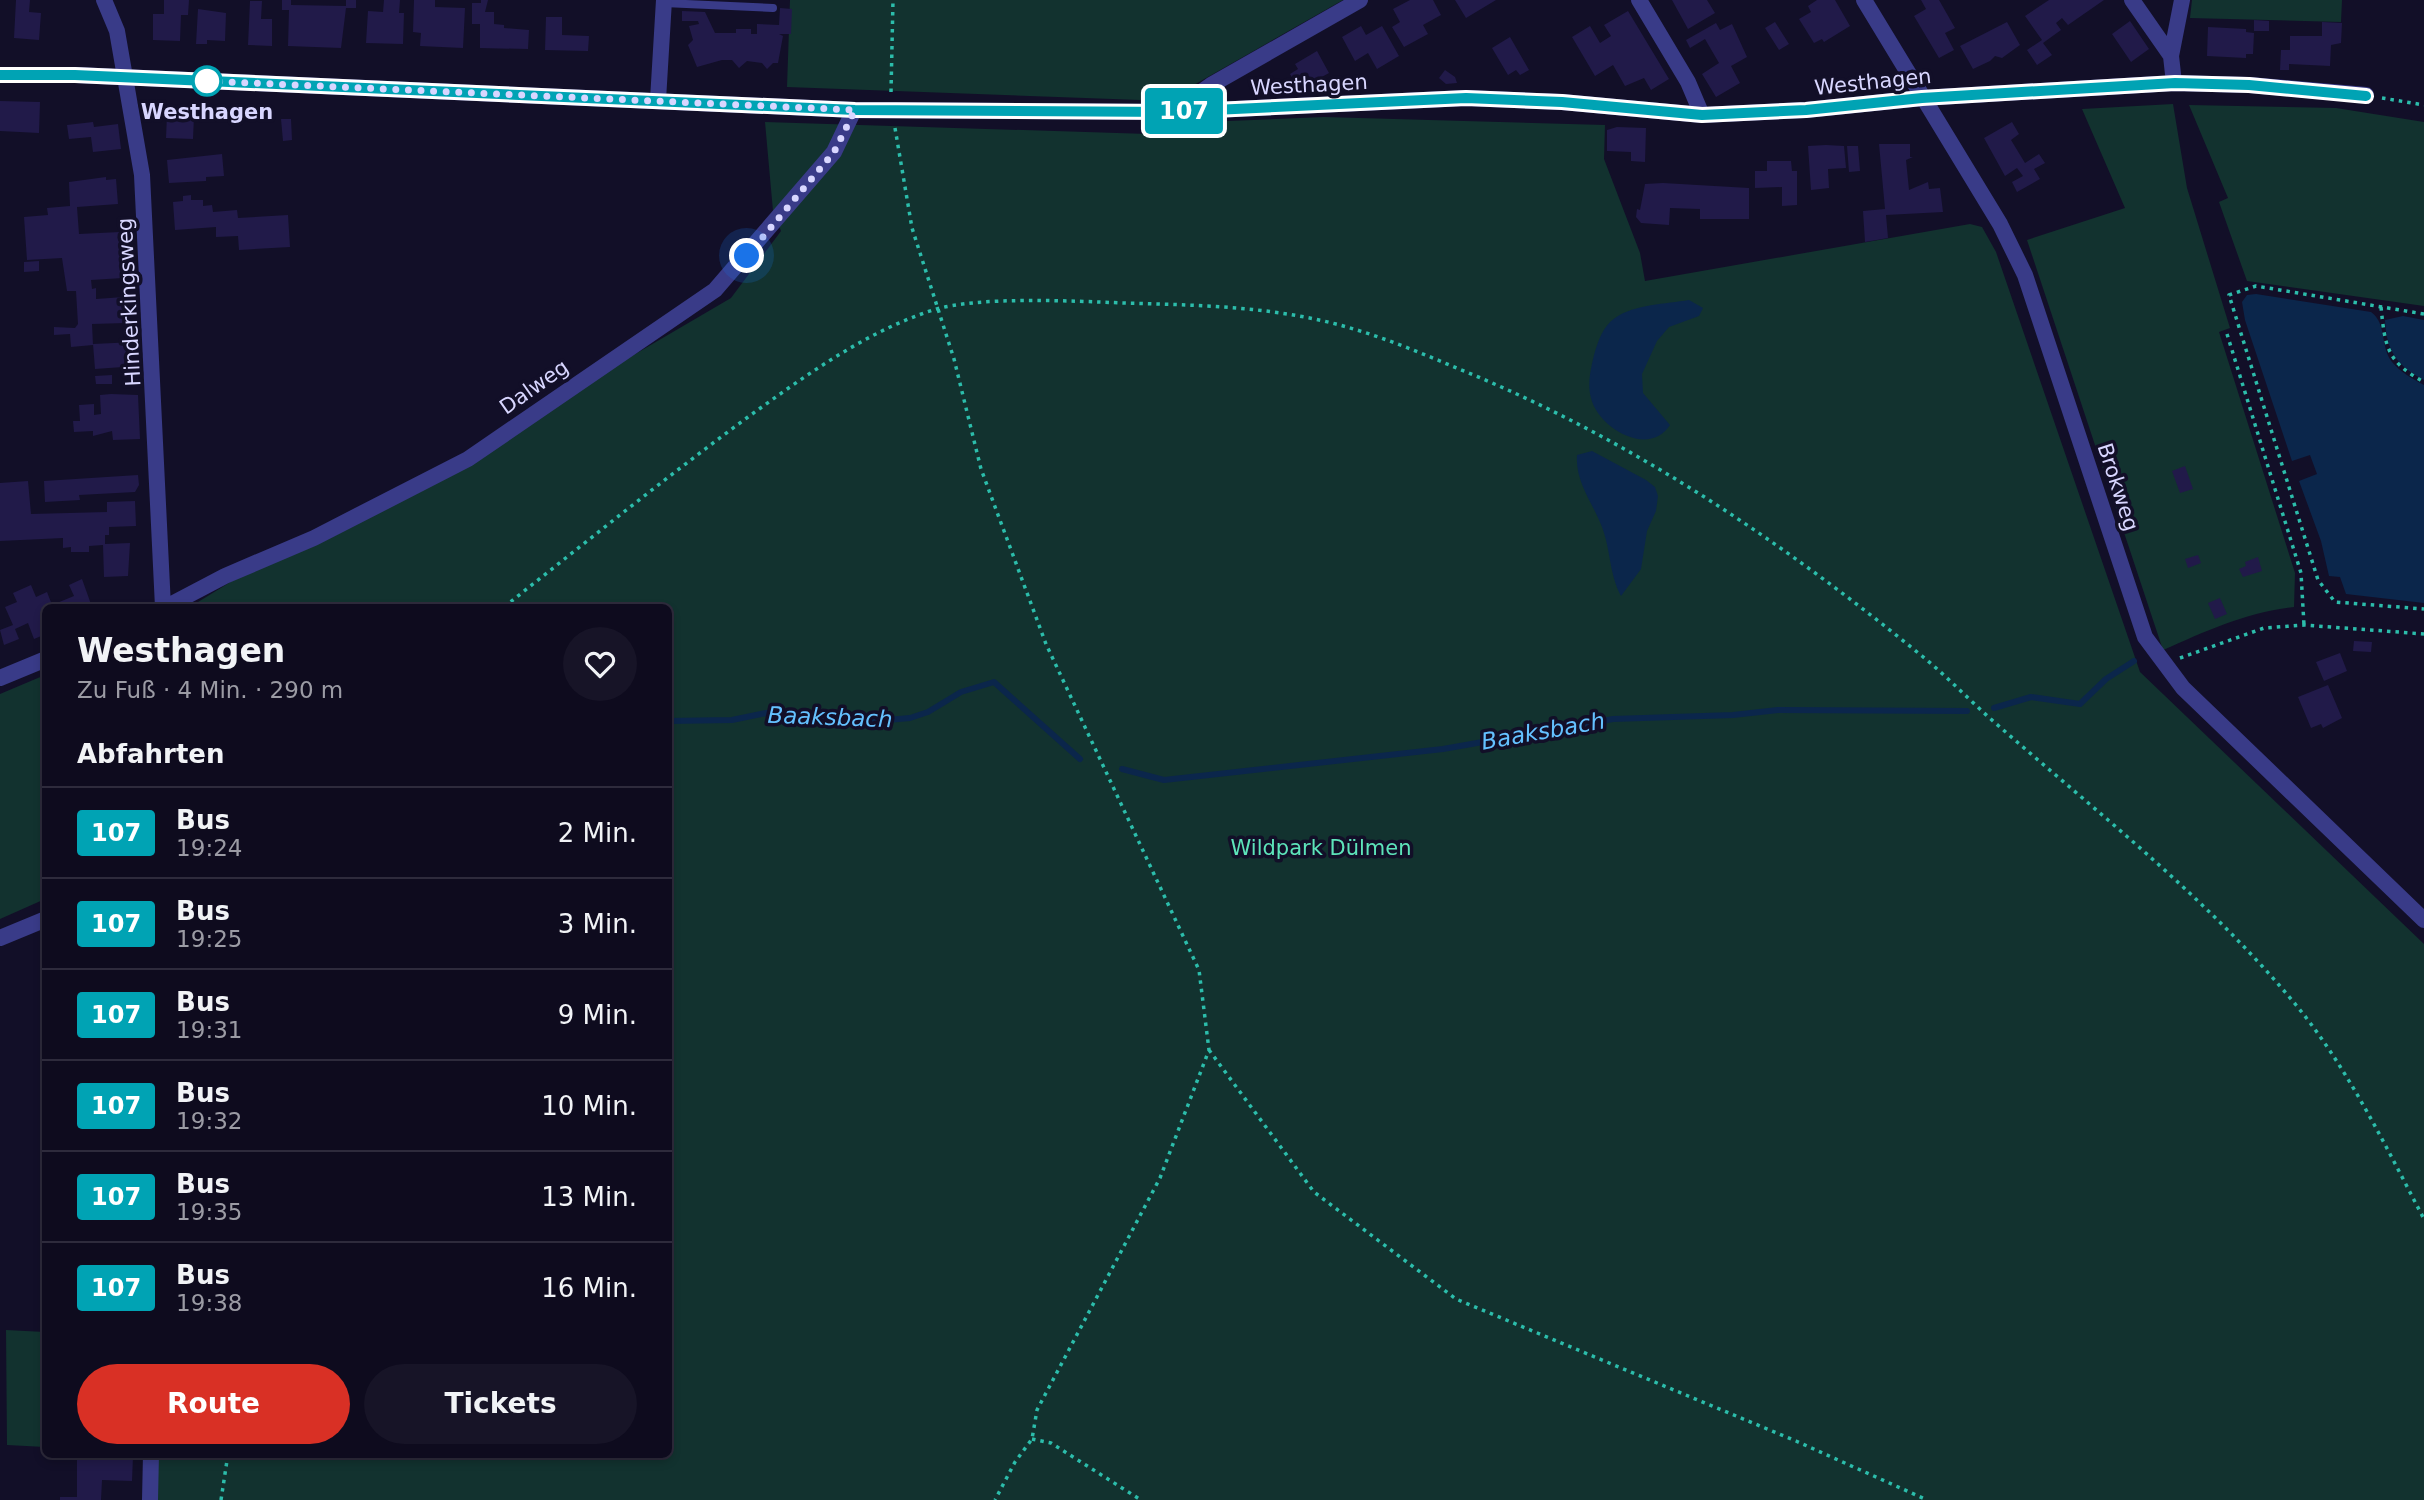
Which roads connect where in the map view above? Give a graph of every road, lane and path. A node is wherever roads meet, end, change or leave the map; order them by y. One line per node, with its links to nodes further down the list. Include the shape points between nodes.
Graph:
1 (104, 0): 12 (street, Hinderkingsweg, via 117,31)
2 (893, 0): 18 (path)
3 (1360, 0): 20 (street)
4 (1639, 0): 21 (street, via 1688,82)
5 (1864, 0): 15 (street, Brokweg)
6 (2132, 0): 10 (street)
7 (2182, 0): 10 (street)
8 (664, 2): 9 (lane); 16 (street)
9 (772, 8)
10 (2171, 56): 13 (street)
11 (0, 75): 12 (street, Westhagen)
12 (127, 78): 16 (street, Westhagen); 27 (street, Hinderkingsweg, via 142,175)
13 (2175, 83): 14 (street, Westhagen); 15 (street, Westhagen)
14 (2366, 96): 17 (path)
15 (1922, 98): 21 (street, Westhagen); 34 (street, Brokweg, via 2000,224 2025,275 2145,637)
16 (658, 100): 19 (street, Westhagen)
17 (2424, 105)
18 (891, 108): 19 (street, Westhagen); 20 (street, Westhagen); 23 (path, via 912,228)
19 (855, 110): 28 (street, Dalweg, via 834,152 715,290 468,459 314,538)
20 (1172, 112): 21 (street, Westhagen, via 1466,98)
21 (1702, 115)
22 (2381, 307): 24 (path); 26 (path, via 2384,341 2393,361); 30 (path, via 2256,286 2229,295 2318,580 2335,602)
23 (936, 309): 29 (path, via 849,348 808,373 679,467); 39 (path, via 954,359 981,469 1046,643 1199,970); 40 (path, via 1066,302 1198,305 1254,309 1336,324 1535,400 1636,453 1773,543 1924,658 2221,922 2299,1008 2349,1084)
24 (2424, 314)
25 (2227, 334): 31 (path, via 2301,573)
26 (2424, 382)
27 (164, 604)
28 (170, 604)
29 (508, 604)
30 (2424, 609)
31 (2304, 625): 32 (path); 34 (path, via 2264,628)
32 (2424, 634)
33 (42, 661): 35 (street)
34 (2163, 664): 36 (street, Brokweg)
35 (0, 678)
36 (2424, 920)
37 (42, 921): 38 (street)
38 (0, 938)
39 (1209, 1050): 41 (path, via 1160,1178 1037,1410); 48 (path, via 1314,1192 1456,1299)
40 (2424, 1219)
41 (1032, 1439): 46 (path); 47 (path, via 1051,1443)
42 (151, 1458): 44 (street)
43 (227, 1458): 45 (path)
44 (150, 1500)
45 (221, 1500)
46 (995, 1500)
47 (1142, 1500)
48 (1927, 1500)

